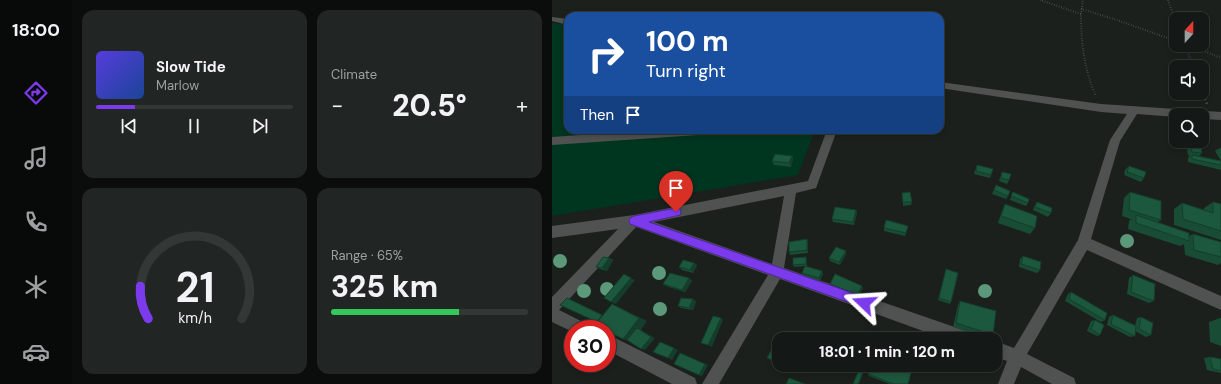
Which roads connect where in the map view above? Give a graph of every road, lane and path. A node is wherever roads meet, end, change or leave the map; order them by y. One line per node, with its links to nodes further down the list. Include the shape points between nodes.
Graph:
1 (1040, 0): 6 (path)
2 (1083, 0): 4 (path)
3 (1168, 0): 5 (path)
4 (1081, 9): 6 (path); 9 (path, via 1122,20)
5 (1172, 12)
6 (1081, 14): 13 (path, via 1082,50 1090,85)
7 (552, 19): 8 (street)
8 (564, 21)
9 (1169, 38)
10 (1206, 52): 11 (path)
11 (1221, 58)
12 (944, 86): 13 (street)
13 (1102, 108): 14 (street)
14 (1135, 110): 15 (street); 24 (street, via 1115,140)
15 (1169, 113)
16 (1209, 115): 17 (street)
17 (1221, 116)
18 (654, 134): 20 (street)
19 (831, 134): 21 (street, via 812,185)
20 (552, 141)
21 (791, 189): 22 (street); 25 (street)
22 (634, 221): 23 (street); 25 (street); 27 (street)
23 (552, 232)
24 (1084, 242): 26 (street); 33 (street)
25 (777, 272): 30 (street); 35 (street)
26 (1221, 303)
27 (552, 307)
28 (552, 314): 29 (street)
29 (564, 320)
30 (946, 332)
31 (616, 347): 34 (street)
32 (1002, 352): 33 (street)
33 (1017, 357): 36 (street); 37 (street)
34 (689, 384)
35 (710, 384)
36 (1006, 384)
37 (1068, 384)

